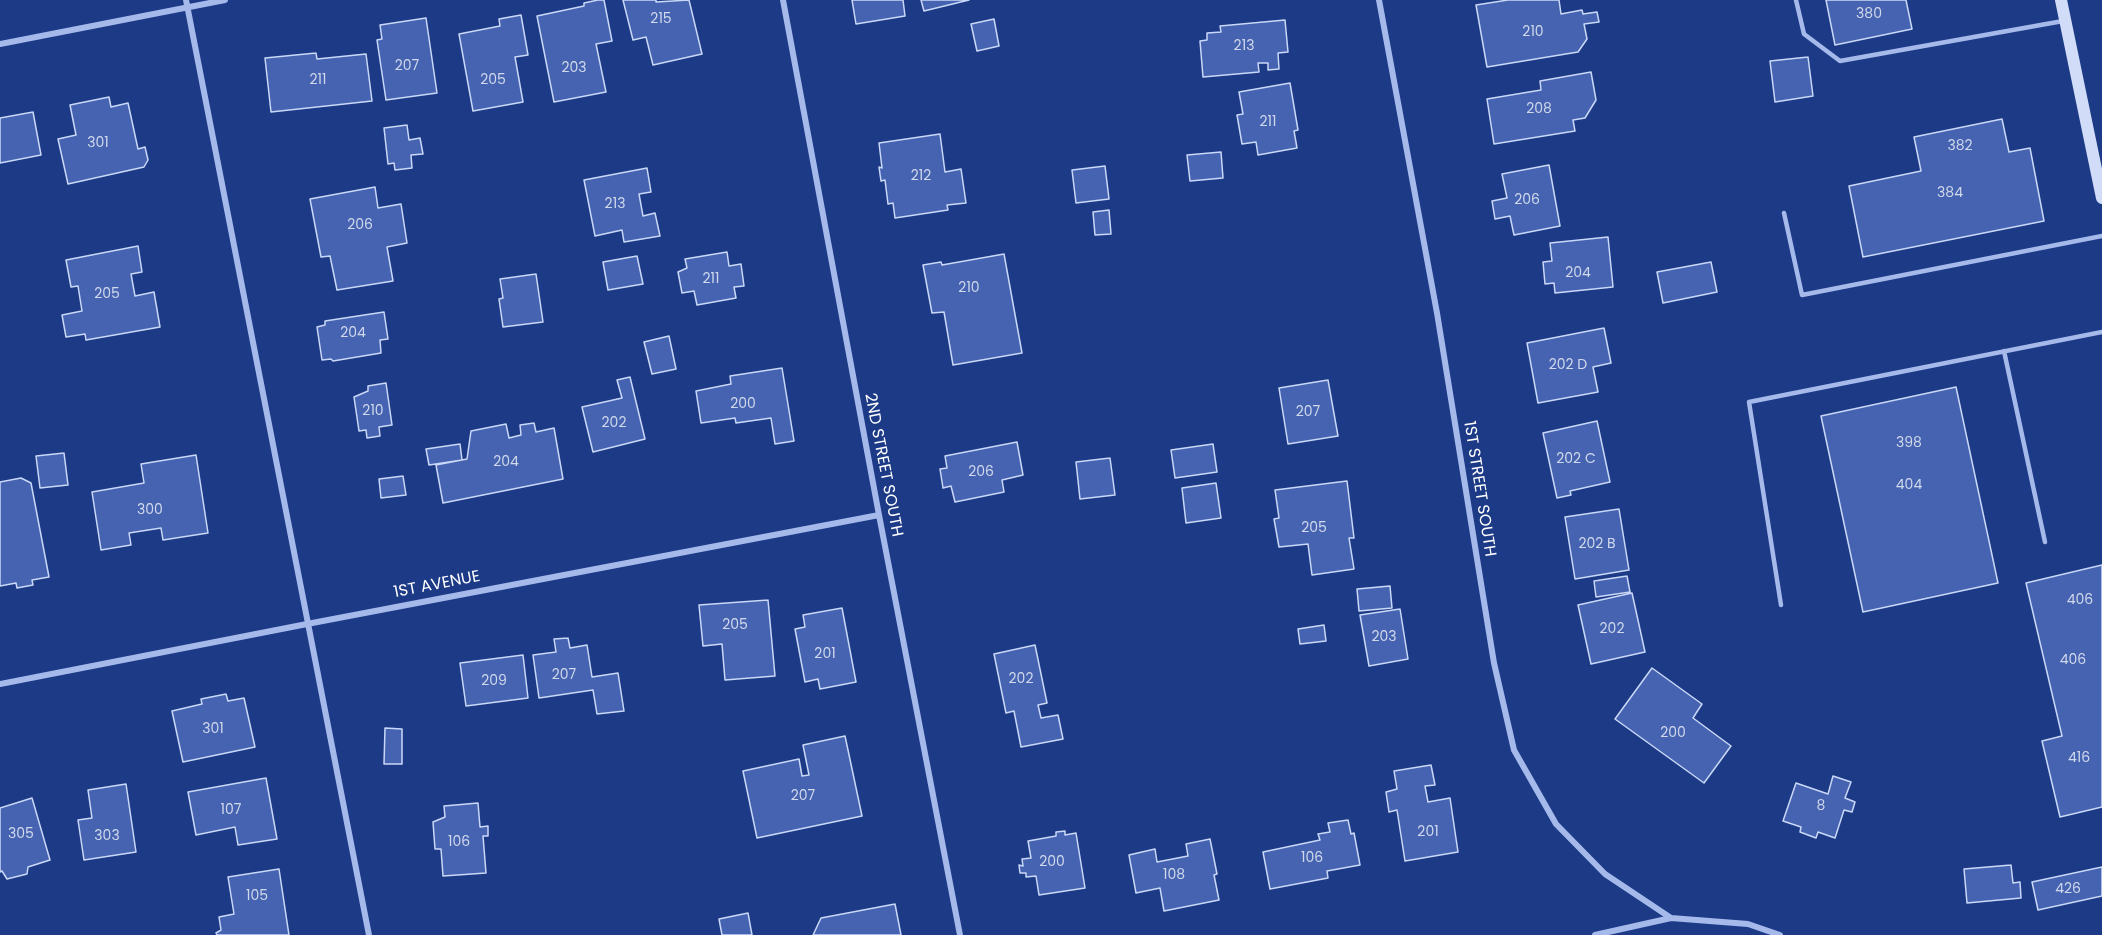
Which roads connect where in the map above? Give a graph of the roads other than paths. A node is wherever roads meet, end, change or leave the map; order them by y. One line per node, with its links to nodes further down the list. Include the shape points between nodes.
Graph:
1 (225, 0): 6 (street)
2 (783, 0): 14 (street, 2ND STREET SOUTH)
3 (1379, 0): 19 (street, 1ST STREET SOUTH, via 1437,313 1494,663 1514,750 1556,824 1605,874)
4 (1796, 0): 7 (lane, via 1804,34 1840,61)
5 (2061, 0): 7 (main road)
6 (187, 4): 8 (street); 17 (street)
7 (2066, 21): 9 (main road)
8 (0, 44)
9 (2102, 198)
10 (1785, 213): 11 (lane, via 1802,295)
11 (2102, 237)
12 (2102, 332): 13 (lane)
13 (2004, 351): 15 (lane); 16 (lane, via 1749,402)
14 (879, 515): 17 (street, 1ST AVENUE); 21 (street, 2ND STREET SOUTH)
15 (2045, 542)
16 (1781, 605)
17 (307, 624): 18 (street, 1ST AVENUE); 20 (street)
18 (0, 684)
19 (1671, 918): 22 (street); 23 (street, via 1748,924)
20 (369, 935)
21 (960, 935)
22 (1595, 935)
23 (1780, 935)

